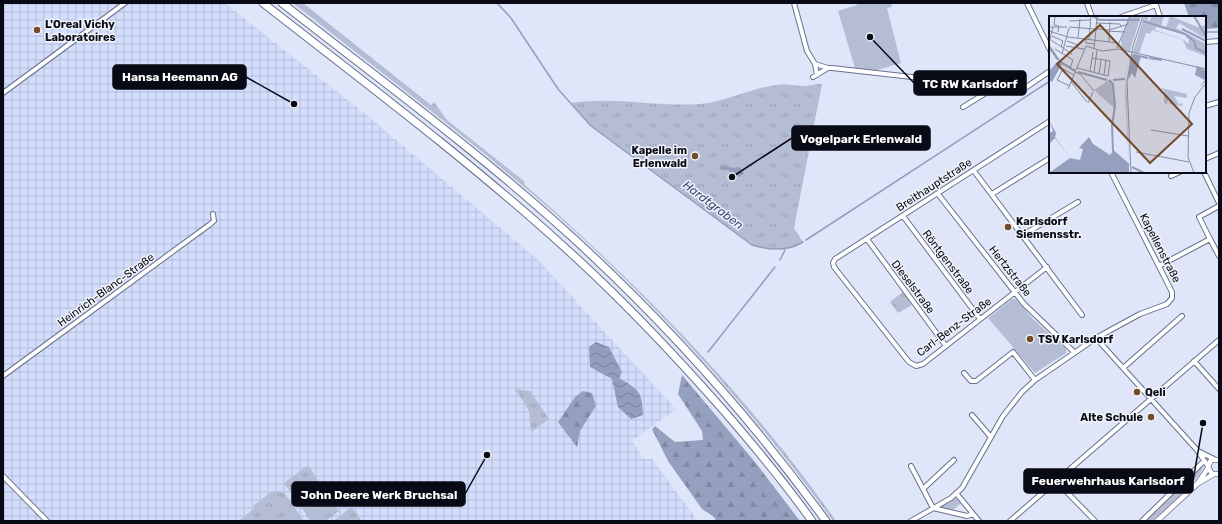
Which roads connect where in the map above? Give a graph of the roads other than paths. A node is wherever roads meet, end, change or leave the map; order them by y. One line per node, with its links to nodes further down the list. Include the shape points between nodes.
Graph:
1 (125, 3): 18 (street)
2 (263, 3): 76 (highway, via 500,191 586,267 642,321 696,379 759,452)
3 (282, 3): 77 (highway, via 509,183 617,280 731,401)
4 (794, 3): 14 (street, via 807,52)
5 (1027, 3): 13 (street)
6 (1088, 3): 8 (street)
7 (1155, 4): 9 (street); 10 (street)
8 (1092, 16)
9 (1124, 16)
10 (1160, 16)
11 (1219, 41): 12 (street)
12 (1206, 42)
13 (1049, 47)
14 (815, 64): 15 (street); 15 (street, via 815,76)
15 (828, 68): 17 (street)
16 (1049, 72): 17 (street, via 1026,88 1018,90)
17 (990, 87): 21 (street, via 986,93)
18 (3, 93)
19 (1219, 102): 20 (street)
20 (1206, 106)
21 (963, 107)
22 (1049, 123): 26 (street, Breithauptstraße)
23 (1219, 154): 25 (street)
24 (1049, 159): 32 (street)
25 (1206, 160)
26 (974, 171): 31 (street, Breithauptstraße); 32 (street)
27 (1112, 173): 41 (street, Kapellenstraße)
28 (1178, 173): 30 (street)
29 (1204, 173): 34 (street)
30 (1171, 176)
31 (938, 194): 36 (street, Breithauptstraße); 44 (street, Hertzstraße)
32 (992, 194): 37 (street)
33 (1078, 202): 37 (street)
34 (1219, 204): 39 (street, via 1199,217)
35 (213, 214): 55 (street, Heinrich-Blanc-Straße, via 214,221 209,225)
36 (903, 216): 38 (street, Breithauptstraße); 47 (street, Röntgenstraße)
37 (1023, 235): 43 (street)
38 (867, 239): 42 (street, Breithauptstraße, via 835,259); 50 (street, Dieselstraße)
39 (1210, 239): 40 (street); 41 (street)
40 (1219, 256)
41 (1159, 266): 48 (street, Kapellenstraße, via 1172,292 1170,302 1140,314)
42 (834, 267): 50 (street, Carl-Benz-Straße, via 909,362 916,366 923,364)
43 (1047, 267): 44 (street, Carl-Benz-Straße); 45 (street)
44 (1015, 292): 47 (street, Carl-Benz-Straße); 51 (street, Hertzstraße)
45 (1082, 315)
46 (1182, 316): 53 (street)
47 (980, 319): 50 (street, Carl-Benz-Straße)
48 (1096, 338): 51 (street); 53 (street)
49 (1219, 340): 52 (street)
50 (946, 346)
51 (1074, 352): 56 (street)
52 (1194, 361): 57 (street); 58 (street)
53 (1123, 368): 58 (street)
54 (964, 373): 56 (street, via 971,381 976,381 1012,352)
55 (3, 376)
56 (1035, 380): 60 (street, via 1012,403)
57 (1219, 389)
58 (1150, 399): 61 (street); 69 (street)
59 (972, 415): 60 (street)
60 (990, 436): 72 (street, via 966,482)
61 (1197, 450): 62 (street); 66 (street)
62 (1218, 459): 66 (street)
63 (954, 460): 71 (street)
64 (1202, 463): 82 (street)
65 (911, 466): 71 (street)
66 (1208, 467): 67 (street); 70 (street)
67 (1217, 475): 70 (street)
68 (3, 476): 75 (street)
69 (1056, 481): 80 (street); 81 (street)
70 (1197, 484): 83 (street)
71 (923, 488): 73 (street)
72 (956, 493): 73 (street); 74 (street)
73 (932, 508): 74 (street, via 967,516); 78 (street)
74 (973, 514): 79 (street)
75 (47, 521)
76 (812, 521)
77 (826, 521)
78 (911, 521)
79 (979, 521)
80 (1010, 521)
81 (1095, 521)
82 (1142, 521)
83 (1157, 521)

